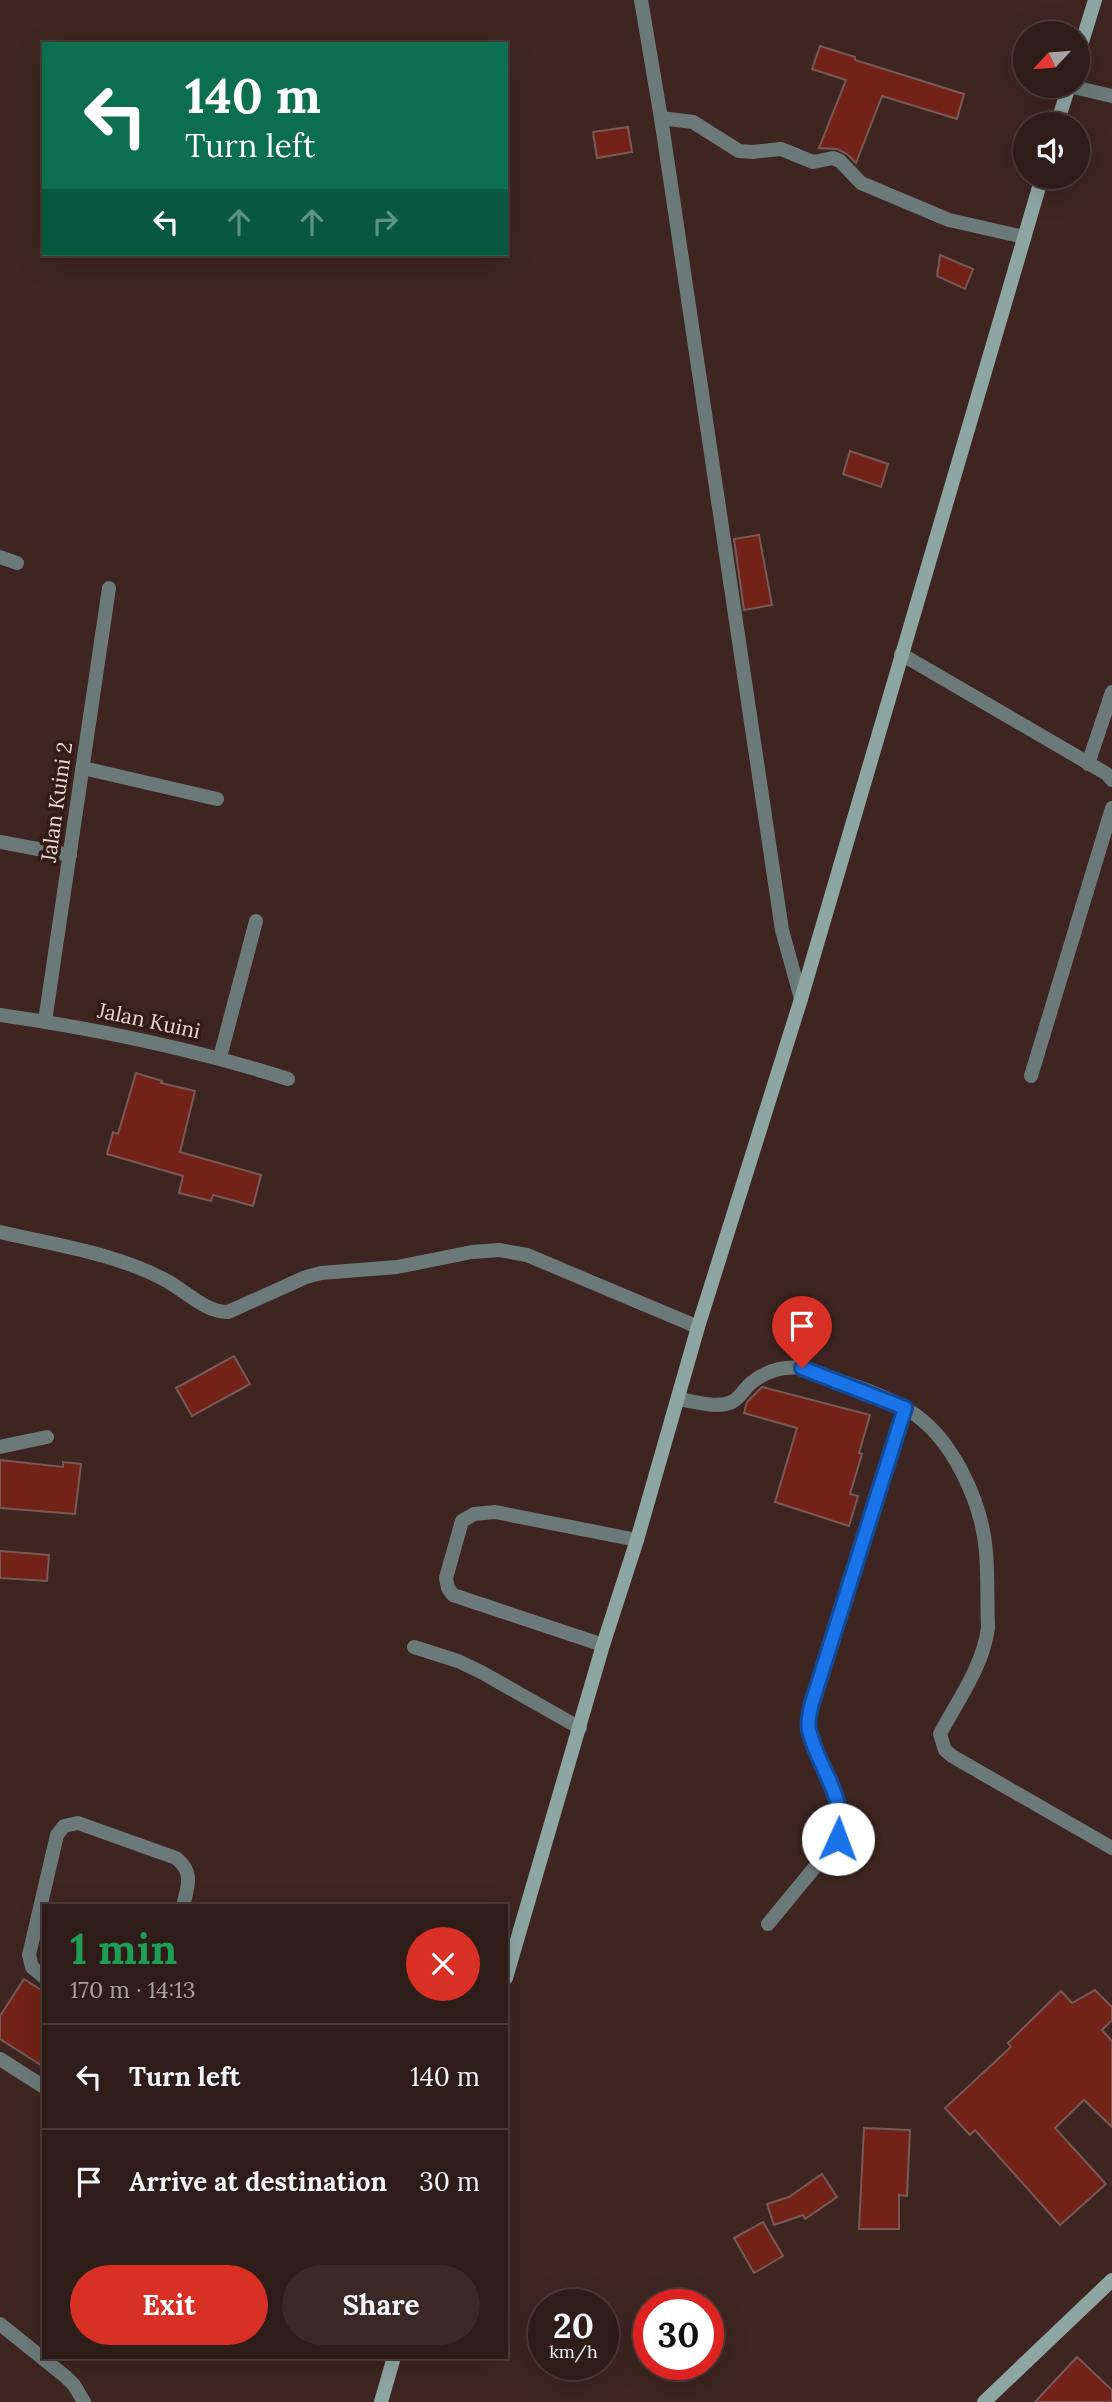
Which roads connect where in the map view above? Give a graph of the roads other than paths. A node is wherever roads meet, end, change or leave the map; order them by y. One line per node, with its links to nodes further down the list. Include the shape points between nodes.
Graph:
1 (641, 0): 6 (street)
2 (1095, 0): 3 (street)
3 (1089, 21)
4 (1090, 91): 5 (street)
5 (1112, 96)
6 (661, 118): 8 (street, via 693,122 739,151 781,149 813,162 840,161 862,183 938,216); 22 (street, via 782,930)
7 (1038, 189): 8 (street)
8 (1024, 237): 12 (street)
9 (0, 557): 10 (street)
10 (17, 563)
11 (109, 588): 15 (street, Jalan Kuini 2)
12 (901, 654): 14 (street); 22 (street)
13 (1112, 692): 14 (street)
14 (1088, 764): 16 (street)
15 (83, 768): 17 (street); 20 (street, Jalan Kuini 2)
16 (1112, 780)
17 (217, 799)
18 (1112, 808): 26 (street)
19 (0, 842): 20 (street)
20 (70, 855): 24 (street, Jalan Kuini 2)
21 (256, 921): 25 (street)
22 (800, 999): 29 (street)
23 (0, 1015): 24 (street, Jalan Kuini)
24 (45, 1021): 25 (street, Jalan Kuini)
25 (220, 1057): 27 (street, Jalan Kuini)
26 (1031, 1076)
27 (288, 1079)
28 (0, 1231): 29 (street, via 134,1265 218,1312 229,1312 321,1273 397,1267 499,1250 527,1255)
29 (698, 1327): 30 (street)
30 (678, 1399): 31 (street, via 731,1403 752,1382 790,1367); 34 (street)
31 (905, 1408): 38 (street, via 925,1421 950,1449 976,1507 986,1550 986,1640 940,1734 942,1743 951,1756); 40 (street, via 810,1715 808,1728 841,1808 838,1839)
32 (47, 1437): 33 (street)
33 (0, 1447)
34 (637, 1540): 35 (street); 35 (street, via 495,1512 474,1514 462,1521 446,1578 453,1595)
35 (603, 1645): 37 (street)
36 (414, 1647): 37 (street, via 481,1672)
37 (580, 1728): 41 (street)
38 (1112, 1848)
39 (184, 1904): 42 (street, via 190,1879 176,1858 78,1823 64,1826 57,1835 29,1955 32,1967)
40 (768, 1924)
41 (508, 1971)
42 (42, 1975)
43 (0, 2059): 44 (street)
44 (42, 2086)
45 (1112, 2280): 52 (street)
46 (0, 2324): 47 (street)
47 (42, 2353)
48 (393, 2359): 51 (street)
49 (57, 2363): 50 (street)
50 (85, 2402)
51 (381, 2402)
52 (984, 2402)

